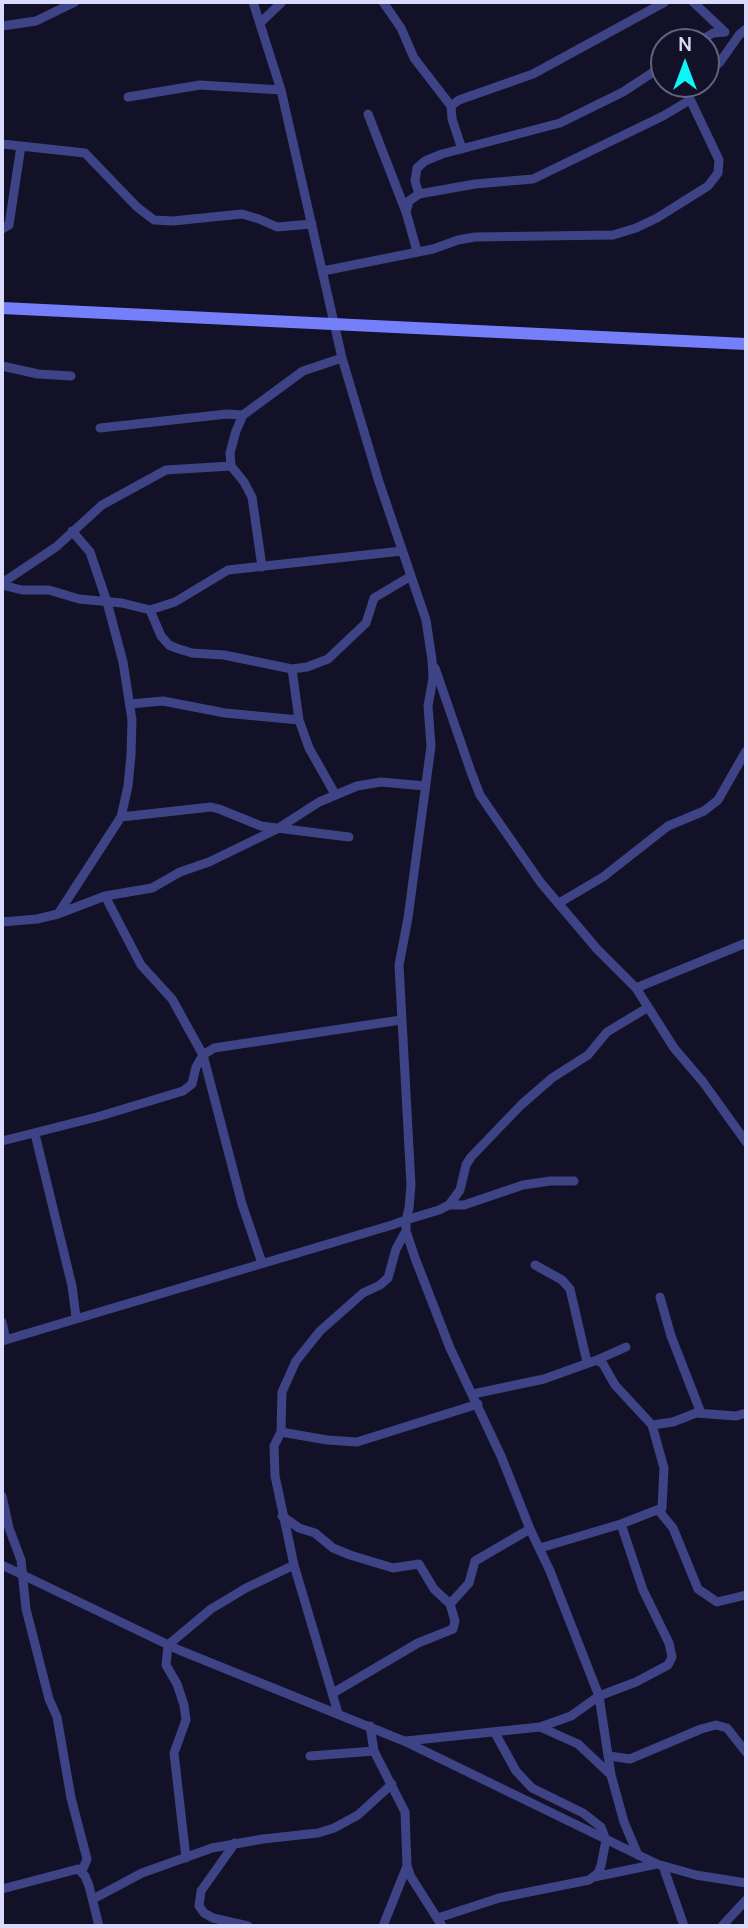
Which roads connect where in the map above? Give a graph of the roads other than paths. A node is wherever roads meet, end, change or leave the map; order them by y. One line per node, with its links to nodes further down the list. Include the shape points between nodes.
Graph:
1 (75, 2): 8 (street, via 36,21)
2 (253, 2): 7 (street)
3 (282, 2): 7 (street)
4 (383, 2): 17 (street, via 414,58)
5 (665, 2): 17 (street, via 533,74)
6 (693, 2): 10 (street)
7 (260, 23): 14 (street)
8 (2, 26)
9 (720, 32): 10 (street)
10 (724, 32): 11 (street)
11 (743, 32): 12 (street)
12 (720, 62)
13 (650, 74): 21 (street, via 560,123)
14 (281, 90): 15 (street, via 200,85); 24 (street)
15 (128, 97)
16 (690, 100): 22 (street, via 533,179); 26 (street, via 719,160 718,173 698,193 657,218 613,235 485,236)
17 (451, 106): 21 (street)
18 (368, 114): 23 (street)
19 (2, 144): 20 (street)
20 (21, 146): 24 (street, via 85,153 154,220 242,214 277,228); 25 (street, via 9,225)
21 (462, 149): 22 (street, via 421,164 416,174)
22 (419, 194): 23 (street, via 409,201)
23 (406, 212): 26 (street)
24 (312, 224): 27 (street)
25 (2, 229)
26 (417, 251): 27 (street)
27 (323, 271): 29 (street)
28 (2, 308): 29 (street)
29 (335, 325): 30 (street); 31 (street)
30 (746, 344)
31 (342, 358): 34 (street, via 303,371); 38 (street)
32 (2, 366): 33 (street)
33 (71, 376)
34 (243, 415): 35 (street); 36 (street, via 233,439)
35 (100, 428)
36 (231, 466): 37 (street, via 166,470 102,505); 39 (street, via 252,497)
37 (72, 531): 41 (street); 42 (street, via 90,552)
38 (402, 551): 39 (street); 40 (street)
39 (262, 567): 43 (street, via 228,570 175,602)
40 (411, 576): 44 (street, via 426,620); 45 (street, via 374,598 366,623 328,659)
41 (2, 584): 42 (street)
42 (107, 602): 43 (street); 46 (street)
43 (150, 610): 45 (street, via 161,636 176,648)
44 (432, 660): 49 (street, via 431,746); 55 (street, via 480,795)
45 (292, 669): 47 (street)
46 (131, 704): 47 (street, via 163,701); 51 (street, via 131,755)
47 (299, 720): 50 (street)
48 (746, 751): 55 (street, via 718,800 668,826 603,877)
49 (425, 786): 50 (street, via 381,782); 61 (street, via 399,965)
50 (335, 794): 52 (street)
51 (121, 817): 52 (street, via 211,807); 56 (street)
52 (276, 829): 53 (street); 54 (street, via 152,888)
53 (349, 837)
54 (105, 896): 56 (street); 62 (street, via 141,965 178,1009)
55 (559, 903): 59 (street)
56 (58, 914): 57 (street)
57 (2, 922)
58 (746, 943): 59 (street)
59 (636, 988): 60 (street)
60 (647, 1008): 65 (street); 67 (street, via 607,1032 588,1055 521,1105 471,1157 460,1190)
61 (401, 1020): 62 (street, via 214,1048); 68 (street, via 411,1185)
62 (203, 1055): 63 (street, via 192,1084 183,1091); 70 (street)
63 (35, 1134): 64 (street); 73 (street)
64 (2, 1141)
65 (746, 1142)
66 (574, 1181): 67 (street, via 523,1185 464,1205)
67 (449, 1205): 68 (street)
68 (406, 1220): 69 (street); 70 (street)
69 (406, 1231): 78 (street, via 450,1348); 82 (street, via 388,1278 332,1320 296,1362 282,1392)
70 (262, 1263): 73 (street)
71 (535, 1265): 77 (street, via 570,1289)
72 (660, 1297): 79 (street)
73 (76, 1317): 75 (street)
74 (2, 1322): 75 (street)
75 (4, 1340)
76 (626, 1347): 77 (street)
77 (592, 1361): 78 (street); 81 (street, via 603,1364 615,1385)
78 (475, 1399): 82 (street, via 357,1442); 87 (street)
79 (701, 1413): 80 (street); 81 (street)
80 (746, 1413)
81 (652, 1425): 84 (street, via 664,1468)
82 (281, 1432): 85 (street, via 274,1455)
83 (2, 1496): 91 (street)
84 (659, 1511): 86 (street); 92 (street, via 673,1528 698,1589 717,1602)
85 (282, 1516): 90 (street); 93 (street, via 351,1555 393,1568 419,1564)
86 (621, 1524): 88 (street); 96 (street, via 672,1657 662,1669)
87 (530, 1529): 88 (street); 93 (street, via 475,1561 469,1583)
88 (540, 1548): 96 (street)
89 (2, 1565): 91 (street)
90 (294, 1565): 94 (street, via 211,1609); 95 (street)
91 (24, 1576): 94 (street); 114 (street, via 26,1609 57,1717 87,1859)
92 (746, 1595)
93 (450, 1604): 95 (street, via 453,1629 418,1643)
94 (168, 1645): 97 (street); 111 (street, via 166,1665 177,1684 186,1720 174,1754)
95 (333, 1693): 97 (street)
96 (599, 1696): 99 (street, via 571,1716); 105 (street)
97 (338, 1713): 98 (street)
98 (370, 1726): 101 (street); 102 (street)
99 (540, 1727): 100 (street); 106 (street, via 578,1744)
100 (495, 1733): 101 (street); 108 (street, via 531,1788 594,1819)
101 (404, 1741): 108 (street)
102 (374, 1751): 104 (street); 107 (street)
103 (746, 1752): 105 (street, via 727,1728 716,1725 630,1759)
104 (310, 1756)
105 (609, 1756): 106 (street)
106 (611, 1775): 110 (street)
107 (393, 1784): 109 (street, via 358,1815 334,1828); 113 (street, via 405,1812)
108 (607, 1840): 110 (street); 115 (street)
109 (235, 1843): 111 (street); 122 (street, via 201,1891 199,1906 204,1913)
110 (638, 1855): 112 (street)
111 (186, 1858): 118 (street, via 142,1873)
112 (660, 1865): 115 (street); 116 (street); 124 (street)
113 (407, 1866): 120 (street); 123 (street)
114 (82, 1871): 117 (street, via 70,1870); 118 (street)
115 (594, 1877): 120 (street, via 489,1901)
116 (746, 1883)
117 (2, 1889)
118 (93, 1899): 121 (street)
119 (746, 1900): 125 (street)
120 (440, 1922)
121 (99, 1926)
122 (248, 1926)
123 (383, 1926)
124 (684, 1926)
125 (722, 1926)

